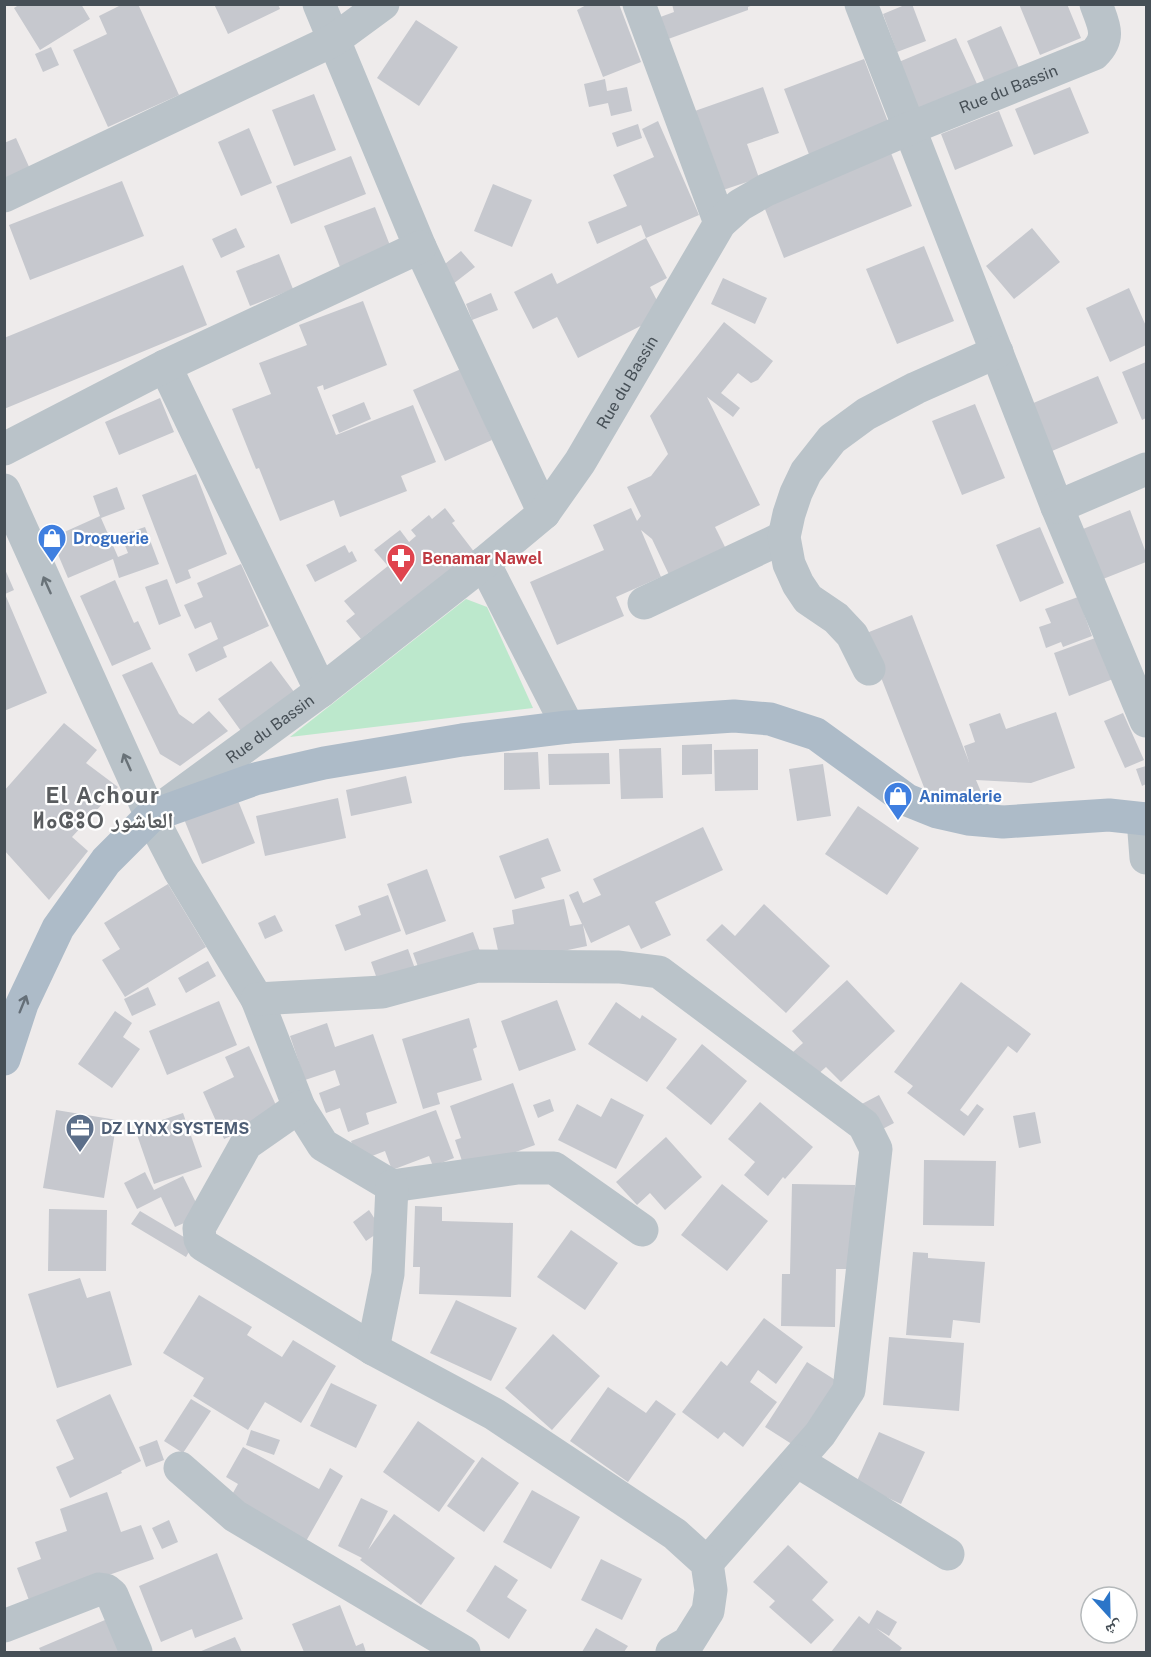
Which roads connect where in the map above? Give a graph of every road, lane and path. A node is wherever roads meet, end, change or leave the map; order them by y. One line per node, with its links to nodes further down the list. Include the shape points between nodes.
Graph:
1 (319, 4): 6 (street)
2 (383, 4): 6 (street)
3 (639, 4): 9 (street)
4 (861, 4): 7 (street)
5 (1099, 6): 7 (street, Rue du Bassin, via 1105,37 1094,54)
6 (334, 39): 8 (street); 10 (street)
7 (908, 129): 9 (street, Rue du Bassin, via 766,190); 11 (street)
8 (4, 196)
9 (720, 223): 17 (street, Rue du Bassin, via 580,462)
10 (420, 247): 12 (street); 17 (street)
11 (997, 352): 16 (street); 18 (street, via 866,414 832,439 806,472)
12 (165, 366): 13 (street); 22 (street)
13 (4, 449)
14 (1146, 469): 16 (street)
15 (4, 490): 25 (street, one-way to 15)
16 (1057, 507): 23 (street)
17 (544, 513): 19 (street, Rue du Bassin)
18 (784, 537): 20 (street); 21 (street, via 798,584 808,599 836,618 852,635)
19 (484, 563): 22 (street, Rue du Bassin); 24 (street)
20 (644, 603)
21 (869, 669)
22 (321, 691): 25 (street, Rue du Bassin)
23 (1146, 721)
24 (568, 727): 25 (main road, via 324,763 255,779); 26 (main road, via 734,716 770,719 816,734 907,800 937,812 1003,822 1109,815)
25 (151, 816): 28 (street); 29 (main road, one-way to 25, via 22,1004 58,928 106,861)
26 (1145, 819): 27 (street)
27 (1146, 858)
28 (257, 999): 30 (street); 34 (street, via 382,992 477,966 619,967 658,972 864,1125 876,1149 849,1389 820,1434)
29 (4, 1059)
30 (299, 1107): 31 (street, via 322,1145); 33 (street, via 246,1144 199,1228 200,1239 203,1245)
31 (392, 1186): 32 (street, via 518,1168 554,1168); 33 (street, via 388,1274)
32 (642, 1230)
33 (373, 1349): 37 (street, via 494,1414 675,1534)
34 (796, 1461): 36 (street); 37 (street)
35 (180, 1468): 40 (street, via 235,1516)
36 (948, 1554)
37 (707, 1563): 41 (street, via 711,1590 708,1611 688,1643)
38 (4, 1626): 39 (street, via 99,1589 106,1590 112,1595)
39 (136, 1653)
40 (465, 1653)
41 (672, 1653)

